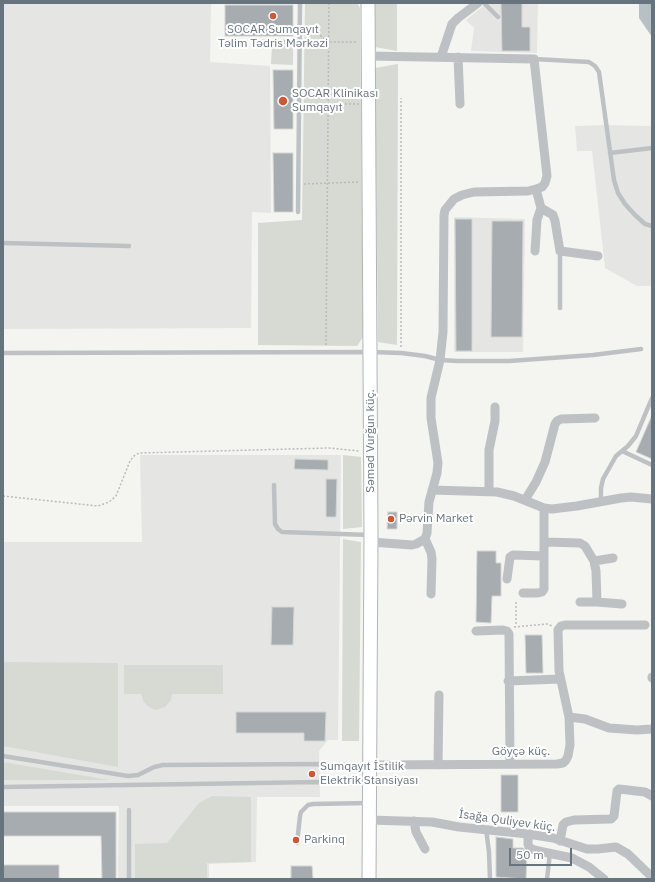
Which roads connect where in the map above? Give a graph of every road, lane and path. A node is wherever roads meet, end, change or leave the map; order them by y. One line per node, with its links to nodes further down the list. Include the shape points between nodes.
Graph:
1 (300, 3): 9 (lane)
2 (329, 3): 10 (path)
3 (368, 3): 12 (main road, Səməd Vurğun küç.)
4 (478, 3): 13 (street, via 452,24)
5 (484, 3): 6 (lane)
6 (498, 17)
7 (305, 25): 10 (path)
8 (261, 42): 9 (lane)
9 (299, 42): 28 (lane)
10 (329, 42): 11 (path); 20 (path)
11 (360, 42)
12 (368, 56): 13 (street); 38 (main road, Səməd Vurğun küç.)
13 (440, 57): 14 (street)
14 (458, 57): 15 (street); 19 (street)
15 (534, 59): 22 (lane, via 589,62 600,72); 26 (street, via 547,176 542,187)
16 (401, 98): 40 (path)
17 (304, 104): 20 (path)
18 (361, 104): 20 (path)
19 (460, 104)
20 (328, 105): 24 (path)
21 (652, 148): 22 (lane)
22 (610, 153): 29 (lane, via 618,193 635,215 645,224)
23 (362, 182): 24 (path)
24 (328, 183): 25 (path); 36 (path)
25 (302, 184)
26 (536, 189): 27 (street); 41 (street, via 474,192 454,199 445,210 443,332)
27 (541, 208): 32 (street, via 537,220); 33 (street, via 553,215 556,221)
28 (298, 212)
29 (652, 226)
30 (3, 243): 31 (lane)
31 (129, 246)
32 (535, 251)
33 (560, 251): 34 (street); 35 (lane)
34 (598, 256)
35 (560, 308)
36 (326, 345)
37 (641, 349): 41 (lane, via 593,356 509,361)
38 (371, 352): 39 (lane); 40 (lane); 46 (main road, Səməd Vurğun küç.)
39 (3, 353)
40 (401, 353): 41 (lane)
41 (440, 360): 49 (street, via 431,398 438,463)
42 (652, 398): 45 (lane, via 636,436)
43 (496, 407): 50 (street, via 489,450)
44 (595, 418): 53 (street, via 557,421 545,462)
45 (622, 451): 47 (lane); 54 (lane, via 616,456 603,479)
46 (371, 452): 51 (path, via 329,448 139,453 130,461 116,496 98,506); 56 (main road, Səməd Vurğun küç.)
47 (652, 465)
48 (274, 485): 56 (lane, via 275,524 282,532)
49 (432, 490): 50 (street); 57 (street)
50 (489, 491): 53 (street)
51 (3, 496)
52 (652, 499): 54 (street, via 631,497)
53 (525, 500): 55 (street)
54 (601, 501): 55 (street, via 563,508)
55 (544, 508): 58 (street)
56 (371, 538): 57 (street, via 412,545); 81 (main road, Səməd Vurğun küç.)
57 (425, 538): 64 (street, via 432,559)
58 (544, 542): 59 (street); 61 (street, via 580,543 585,546)
59 (544, 556): 62 (street, via 512,555); 63 (street, via 544,589 538,593)
60 (614, 558): 61 (street)
61 (594, 561): 67 (street)
62 (507, 579)
63 (523, 593)
64 (431, 594)
65 (516, 602): 70 (path)
66 (580, 602): 67 (street)
67 (597, 602): 68 (street)
68 (622, 604)
69 (645, 625): 71 (street, via 565,625 560,626)
70 (516, 626): 71 (path, via 547,624); 73 (path)
71 (558, 630): 74 (street)
72 (476, 631): 73 (street)
73 (507, 631): 75 (street)
74 (560, 679): 75 (street); 77 (street)
75 (508, 681): 80 (street)
76 (439, 695): 82 (street)
77 (569, 717): 78 (street, via 585,719 609,728); 80 (street, Göyçə küç., via 570,745 568,756 563,763)
78 (652, 729)
79 (3, 756): 81 (lane, via 128,776 138,775 163,765)
80 (510, 764): 82 (street, Göyçə küç.)
81 (370, 765): 82 (street, Göyçə küç.); 83 (main road, Səməd Vurğun küç.)
82 (438, 765)
83 (370, 784): 84 (lane, via 319,782); 86 (main road, Səməd Vurğun küç.)
84 (3, 787)
85 (652, 796): 92 (street, via 645,792 619,789 614,816 611,819 566,822 562,825)
86 (370, 803): 88 (main road, Səməd Vurğun küç.); 93 (lane, via 308,805 301,812)
87 (129, 810): 98 (lane)
88 (370, 820): 89 (street, İsağa Quliyev küç.); 99 (main road, Səməd Vurğun küç.)
89 (414, 821): 90 (street, İsağa Quliyev küç.); 94 (street, via 416,832)
90 (486, 829): 91 (street, İsağa Quliyev küç.); 100 (lane)
91 (528, 834): 92 (street, İsağa Quliyev küç.); 95 (street, via 529,848)
92 (560, 840): 96 (street, İsağa Quliyev küç., via 587,849 616,847)
93 (297, 843)
94 (425, 849)
95 (550, 853): 101 (lane); 102 (street, via 572,858)
96 (648, 866): 97 (street, İsağa Quliyev küç.)
97 (652, 877)
98 (129, 879)
99 (369, 879)
100 (490, 879)
101 (547, 879)
102 (604, 879)

